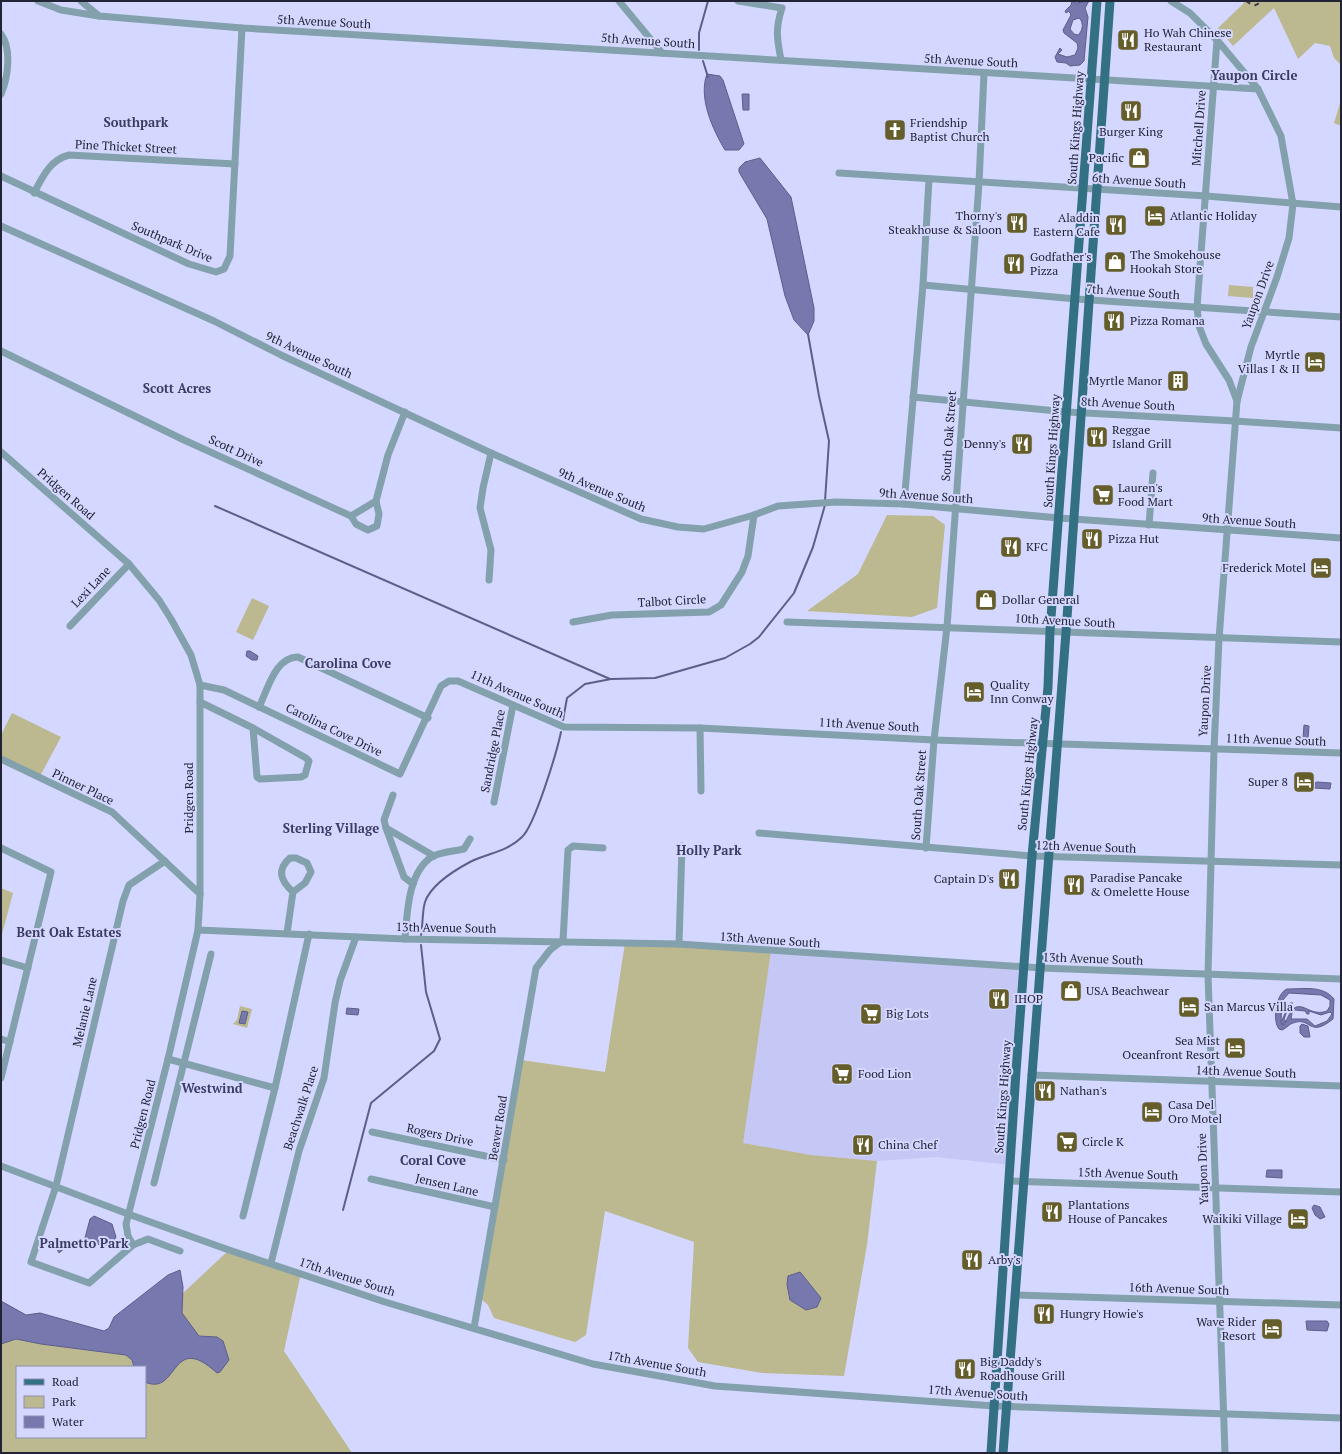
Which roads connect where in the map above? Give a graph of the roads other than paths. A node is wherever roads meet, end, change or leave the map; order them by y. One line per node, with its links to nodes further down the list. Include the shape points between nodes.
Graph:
1 (38, 1): 8 (street, 5th Avenue South, via 61,10)
2 (81, 1): 8 (street)
3 (619, 1): 12 (street)
4 (738, 1): 13 (street, via 782,8 776,25)
5 (1097, 1): 15 (main road, South Kings Highway)
6 (1110, 1): 16 (main road, South Kings Highway)
7 (1171, 1): 11 (street, Yaupon Drive, via 1190,13)
8 (99, 16): 9 (street, 5th Avenue South)
9 (242, 28): 12 (street, 5th Avenue South); 20 (street, Southpark Drive)
10 (1, 34): 19 (street, via 8,54)
11 (1217, 40): 17 (street, Mitchell Drive); 18 (street, Yaupon Drive)
12 (662, 53): 13 (street, 5th Avenue South)
13 (781, 60): 14 (street, 5th Avenue South)
14 (984, 73): 15 (street, 5th Avenue South); 24 (street, South Oak Street)
15 (1092, 79): 16 (street, 5th Avenue South); 25 (main road, South Kings Highway)
16 (1104, 80): 17 (street, 5th Avenue South); 26 (main road, South Kings Highway)
17 (1213, 86): 18 (street, 5th Avenue South); 28 (street, Mitchell Drive)
18 (1258, 89): 29 (street, Yaupon Drive, via 1281,136)
19 (1, 94)
20 (235, 164): 27 (street, Pine Thicket Street, via 69,155 58,158 48,168); 27 (street, Southpark Drive, via 230,256 224,269 216,272 189,264)
21 (839, 173): 23 (street, 6th Avenue South)
22 (1, 176): 27 (street, Southpark Drive)
23 (929, 179): 24 (street, 6th Avenue South); 32 (street)
24 (979, 182): 25 (street, 6th Avenue South); 33 (street, South Oak Street)
25 (1084, 188): 26 (street, 6th Avenue South); 34 (main road, South Kings Highway)
26 (1097, 189): 28 (street, 6th Avenue South); 35 (main road, South Kings Highway)
27 (34, 193)
28 (1206, 196): 29 (street, 6th Avenue South); 36 (street, Mitchell Drive)
29 (1293, 204): 30 (street, 6th Avenue South); 37 (street, Yaupon Drive, via 1289,238)
30 (1341, 207)
31 (2, 227): 43 (street, 9th Avenue South, via 214,321)
32 (924, 285): 33 (street, 7th Avenue South); 40 (street)
33 (972, 288): 34 (street, 7th Avenue South); 41 (street, South Oak Street)
34 (1076, 299): 35 (street, 7th Avenue South); 44 (main road, South Kings Highway)
35 (1090, 300): 36 (street, 7th Avenue South); 45 (main road, South Kings Highway)
36 (1197, 307): 37 (street, 7th Avenue South); 42 (street, Mitchell Drive, via 1199,326 1206,344 1229,380)
37 (1263, 312): 38 (street, 7th Avenue South); 42 (street, Yaupon Drive)
38 (1341, 317)
39 (1, 351): 55 (street, Scott Drive, via 184,440)
40 (914, 397): 41 (street, 8th Avenue South); 52 (street)
41 (963, 401): 44 (street, 8th Avenue South); 53 (street, South Oak Street)
42 (1237, 401): 46 (street, Yaupon Drive)
43 (405, 412): 49 (street, 9th Avenue South); 51 (street, via 388,455)
44 (1067, 412): 45 (street, 8th Avenue South); 56 (main road, South Kings Highway)
45 (1081, 412): 46 (street, 8th Avenue South); 57 (main road, South Kings Highway)
46 (1235, 421): 47 (street, 8th Avenue South); 59 (street, Yaupon Drive)
47 (1341, 428)
48 (1, 452): 61 (street, Pridgen Road)
49 (491, 453): 54 (street, 9th Avenue South, via 641,519 678,527 704,529); 62 (street, via 480,508 490,550)
50 (1153, 473): 58 (street)
51 (376, 501): 55 (street); 55 (street, Scott Drive, via 379,514 377,526 368,530 356,524)
52 (904, 504): 53 (street, 9th Avenue South); 54 (street, 9th Avenue South, via 820,502 778,506)
53 (955, 509): 56 (street, 9th Avenue South); 66 (street, South Oak Street)
54 (754, 515): 63 (street, Talbot Circle, via 748,556 742,572 721,605 708,612 611,615)
55 (351, 516)
56 (1059, 518): 57 (street, 9th Avenue South); 67 (main road, South Kings Highway)
57 (1074, 518): 58 (street, 9th Avenue South); 68 (main road, South Kings Highway)
58 (1149, 524): 59 (street, 9th Avenue South)
59 (1226, 530): 60 (street, 9th Avenue South); 69 (street, Yaupon Drive)
60 (1341, 538)
61 (129, 564): 65 (street, Lexi Lane); 71 (street, Pridgen Road, via 171,619 191,655)
62 (489, 580)
63 (573, 622)
64 (787, 622): 66 (street, 10th Avenue South)
65 (70, 626)
66 (947, 627): 67 (street, 10th Avenue South); 78 (street, South Oak Street)
67 (1050, 631): 68 (street, 10th Avenue South); 79 (main road, South Kings Highway)
68 (1066, 632): 69 (street, 10th Avenue South); 80 (main road, South Kings Highway)
69 (1219, 639): 70 (street, 10th Avenue South); 81 (street, Yaupon Drive)
70 (1341, 642)
71 (200, 685): 72 (street, Pridgen Road); 74 (street, Carolina Cove Drive, via 224,690)
72 (200, 702): 76 (street); 102 (street, Pridgen Road)
73 (513, 705): 75 (street, 11th Avenue South, via 458,681 449,681 441,686); 77 (street, 11th Avenue South, via 564,727); 86 (street, Sandridge Place)
74 (259, 706): 75 (street, via 280,664 289,657 298,657); 75 (street, Carolina Cove Drive, via 400,774)
75 (428, 718)
76 (253, 728): 76 (street, via 306,758 309,761 305,775 260,779 256,777)
77 (700, 728): 78 (street, 11th Avenue South); 84 (street)
78 (934, 740): 79 (street, 11th Avenue South); 93 (street, South Oak Street)
79 (1043, 743): 80 (street, 11th Avenue South); 95 (main road, South Kings Highway)
80 (1057, 743): 81 (street, 11th Avenue South); 96 (main road, South Kings Highway)
81 (1214, 750): 82 (street, 11th Avenue South); 98 (street, Yaupon Drive)
82 (1341, 753)
83 (1, 759): 97 (street, Pinner Place, via 112,812)
84 (701, 791)
85 (393, 794): 87 (street, via 384,820)
86 (494, 802)
87 (386, 828): 94 (street); 100 (street, via 404,878)
88 (758, 833): 93 (street, 12th Avenue South)
89 (470, 839): 94 (street, via 464,849)
90 (682, 846): 109 (street)
91 (1, 848): 113 (street, via 51,872)
92 (603, 848): 108 (street, via 574,846 568,850)
93 (926, 848): 95 (street, 12th Avenue South)
94 (434, 856): 100 (street, via 422,867)
95 (1032, 856): 96 (street, 12th Avenue South); 112 (main road, South Kings Highway)
96 (1048, 856): 98 (street, 12th Avenue South); 114 (main road, South Kings Highway)
97 (165, 861): 102 (street, Pinner Place); 133 (street, Melanie Lane, via 129,885 123,900)
98 (1211, 862): 99 (street, 12th Avenue South); 115 (street, Yaupon Drive)
99 (1341, 865)
100 (413, 884): 107 (street, via 407,905)
101 (293, 892): 101 (street, via 305,883 311,872 307,863 296,858 290,858 281,869 281,877); 104 (street)
102 (200, 894): 103 (street, Pridgen Road)
103 (198, 930): 104 (street, 13th Avenue South); 119 (street, Pridgen Road)
104 (287, 933): 105 (street, 13th Avenue South)
105 (309, 934): 106 (street, 13th Avenue South); 125 (street)
106 (356, 937): 107 (street, 13th Avenue South); 141 (street, Beachwalk Place, via 335,1003 324,1078 298,1151)
107 (405, 939): 108 (street, 13th Avenue South)
108 (563, 941): 109 (street, 13th Avenue South); 127 (street, Beaver Road, via 550,950 536,968)
109 (679, 944): 112 (street, 13th Avenue South)
110 (211, 954): 120 (street)
111 (1, 960): 113 (street)
112 (1024, 967): 114 (street, 13th Avenue South); 130 (main road, South Kings Highway)
113 (28, 968): 118 (street)
114 (1041, 968): 115 (street, 13th Avenue South); 121 (main road, South Kings Highway)
115 (1208, 974): 116 (street, 13th Avenue South); 123 (street, Yaupon Drive)
116 (1341, 979)
117 (1, 1039): 118 (street)
118 (10, 1042): 122 (street)
119 (168, 1059): 120 (street); 137 (street, Pridgen Road)
120 (184, 1064): 125 (street); 132 (street)
121 (1031, 1075): 123 (street, 14th Avenue South); 131 (main road, South Kings Highway)
122 (1, 1078)
123 (1211, 1082): 124 (street, 14th Avenue South); 134 (street, Yaupon Drive)
124 (1341, 1086)
125 (275, 1088): 138 (street)
126 (372, 1132): 127 (street, Rogers Drive)
127 (504, 1160): 136 (street, Beaver Road)
128 (1, 1166): 133 (street, 17th Avenue South)
129 (371, 1179): 136 (street, Jensen Lane)
130 (1010, 1181): 131 (street, 15th Avenue South); 146 (main road, South Kings Highway)
131 (1024, 1182): 134 (street, 15th Avenue South); 142 (main road, South Kings Highway)
132 (154, 1183)
133 (56, 1186): 137 (street, 17th Avenue South); 139 (street, Melanie Lane, via 31,1262 89,1283)
134 (1215, 1188): 135 (street, 15th Avenue South); 143 (street, Yaupon Drive)
135 (1341, 1192)
136 (495, 1208): 145 (street, Beaver Road)
137 (128, 1214): 139 (street, Pridgen Road, via 128,1236); 141 (street, 17th Avenue South)
138 (243, 1216)
139 (134, 1246): 140 (street, via 148,1239)
140 (180, 1251)
141 (271, 1263): 145 (street, 17th Avenue South)
142 (1016, 1295): 143 (street, 16th Avenue South); 147 (main road, South Kings Highway)
143 (1219, 1301): 144 (street, 16th Avenue South); 148 (street, Yaupon Drive)
144 (1341, 1305)
145 (474, 1328): 146 (street, 17th Avenue South, via 593,1364 715,1386)
146 (994, 1406): 147 (street, 17th Avenue South); 150 (main road, South Kings Highway)
147 (1007, 1406): 148 (street, 17th Avenue South); 151 (main road, South Kings Highway)
148 (1224, 1414): 149 (street, 17th Avenue South); 152 (street, Yaupon Drive)
149 (1341, 1418)
150 (991, 1453)
151 (1003, 1453)
152 (1225, 1453)

